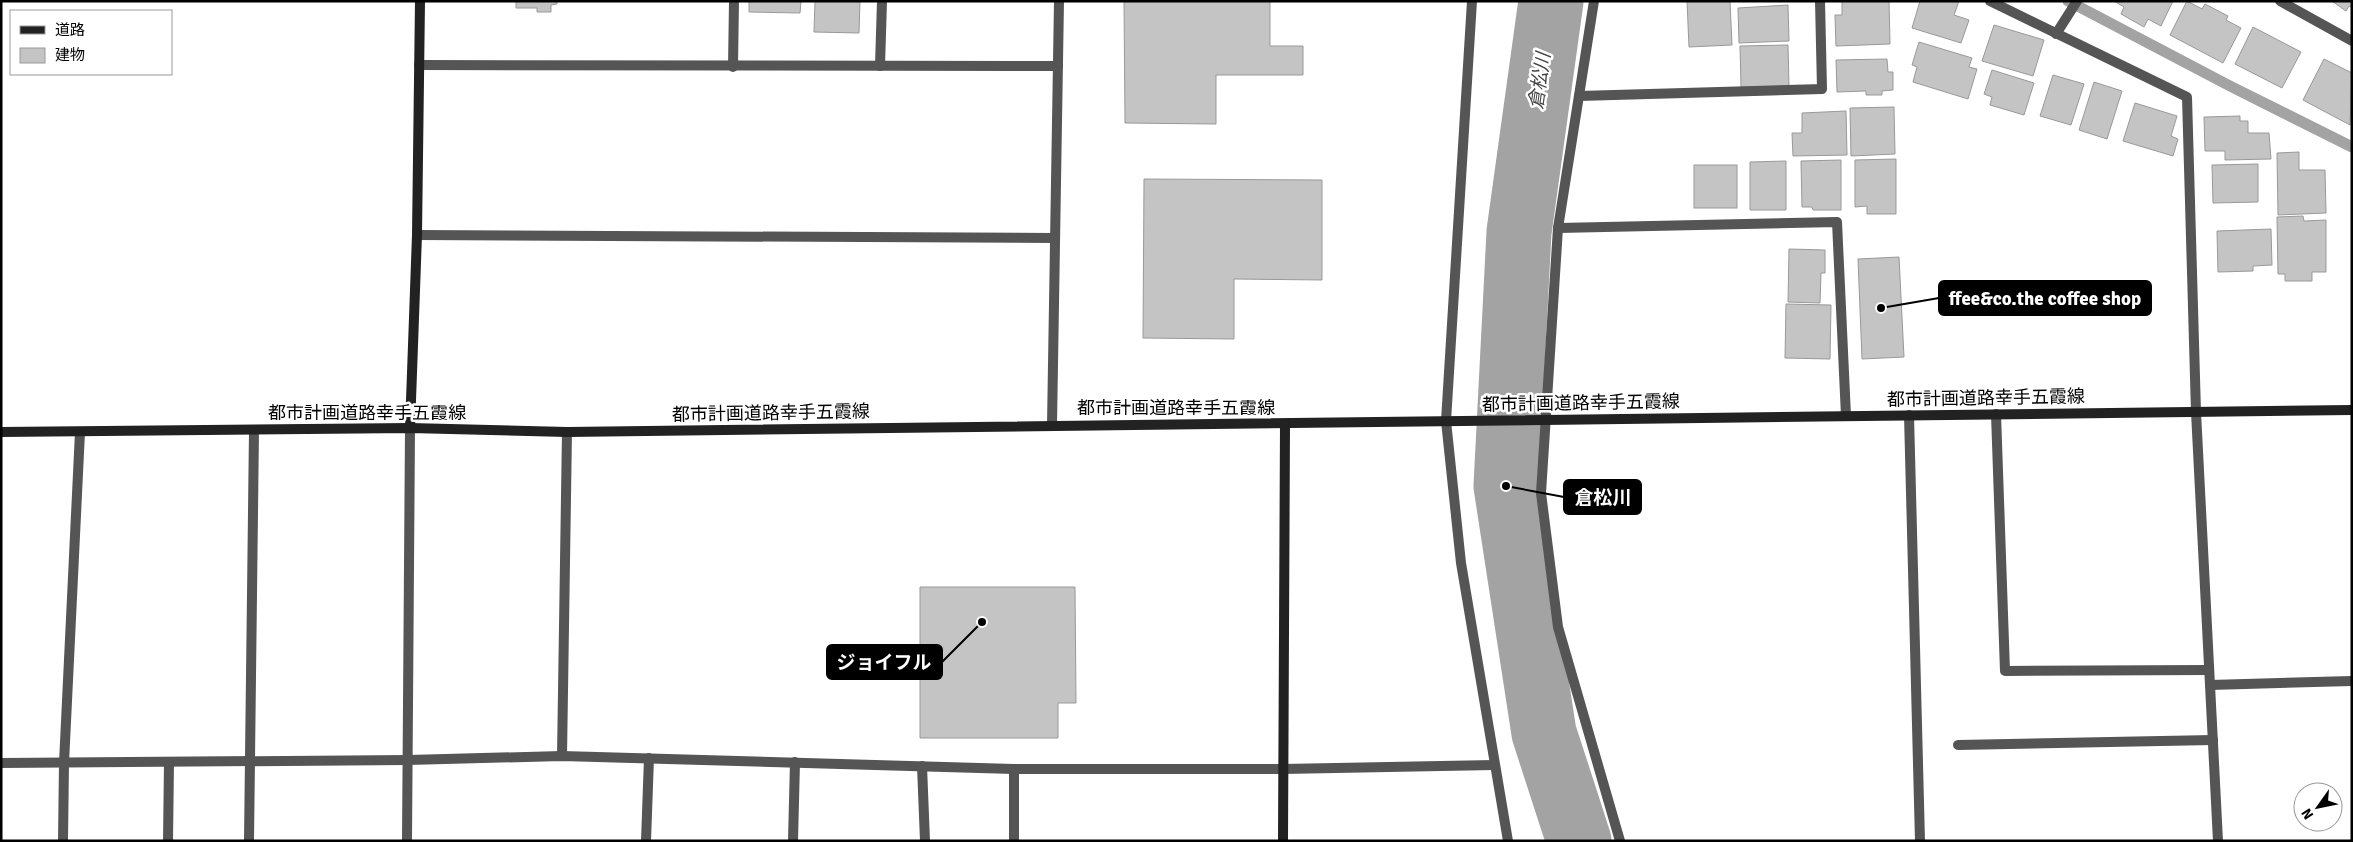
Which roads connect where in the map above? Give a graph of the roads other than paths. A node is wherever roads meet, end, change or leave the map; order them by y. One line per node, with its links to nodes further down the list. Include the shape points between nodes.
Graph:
1 (420, 1): 13 (street)
2 (734, 1): 14 (street)
3 (882, 1): 15 (street)
4 (1059, 1): 16 (street)
5 (1472, 1): 27 (street)
6 (1594, 1): 17 (street)
7 (1820, 1): 17 (street, via 1822,90)
8 (1990, 1): 11 (street)
9 (2077, 1): 11 (street)
10 (2280, 1): 12 (street)
11 (2056, 34): 22 (street, via 2187,97)
12 (2352, 41)
13 (419, 65): 14 (street); 19 (street)
14 (732, 66): 15 (street)
15 (880, 66): 16 (street)
16 (1058, 66): 20 (street)
17 (1579, 96): 18 (street)
18 (1558, 228): 25 (street, via 1837,222); 26 (street)
19 (417, 235): 20 (street); 30 (street)
20 (1055, 238): 29 (street)
21 (2352, 410): 22 (street, 都市計画道路幸手五霞線)
22 (2196, 412): 23 (street, 都市計画道路幸手五霞線); 35 (street)
23 (1996, 414): 24 (street, 都市計画道路幸手五霞線); 35 (street, via 2005,671)
24 (1909, 415): 25 (street, 都市計画道路幸手五霞線); 63 (street)
25 (1846, 416): 26 (street, 都市計画道路幸手五霞線)
26 (1544, 419): 27 (street, 都市計画道路幸手五霞線); 62 (street, via 1541,492 1558,627)
27 (1446, 421): 28 (street, 都市計画道路幸手五霞線); 48 (street, via 1461,563)
28 (1285, 424): 29 (street, 都市計画道路幸手五霞線); 51 (street)
29 (1052, 425): 34 (street, 都市計画道路幸手五霞線)
30 (410, 428): 31 (street, 都市計画道路幸手五霞線); 34 (street, 都市計画道路幸手五霞線); 42 (street)
31 (254, 430): 33 (street, 都市計画道路幸手五霞線); 44 (street)
32 (1, 432): 33 (street, 都市計画道路幸手五霞線)
33 (80, 432): 47 (street)
34 (567, 432): 40 (street)
35 (2209, 670): 37 (street)
36 (2352, 681): 37 (street)
37 (2210, 685): 38 (street)
38 (2213, 740): 39 (street); 64 (street)
39 (1958, 745)
40 (562, 756): 41 (street); 42 (street)
41 (649, 758): 45 (street); 56 (street)
42 (408, 760): 44 (street); 55 (street)
43 (168, 762): 44 (street); 47 (street); 53 (street)
44 (249, 762): 54 (street)
45 (795, 762): 49 (street); 57 (street)
46 (1, 763): 47 (street)
47 (64, 763): 52 (street)
48 (1494, 765): 51 (street); 61 (street)
49 (922, 766): 50 (street); 58 (street)
50 (1014, 769): 51 (street); 59 (street)
51 (1283, 769): 60 (street)
52 (63, 841)
53 (168, 841)
54 (249, 841)
55 (407, 841)
56 (646, 841)
57 (794, 841)
58 (925, 841)
59 (1014, 841)
60 (1283, 841)
61 (1508, 841)
62 (1620, 841)
63 (1920, 841)
64 (2218, 841)

